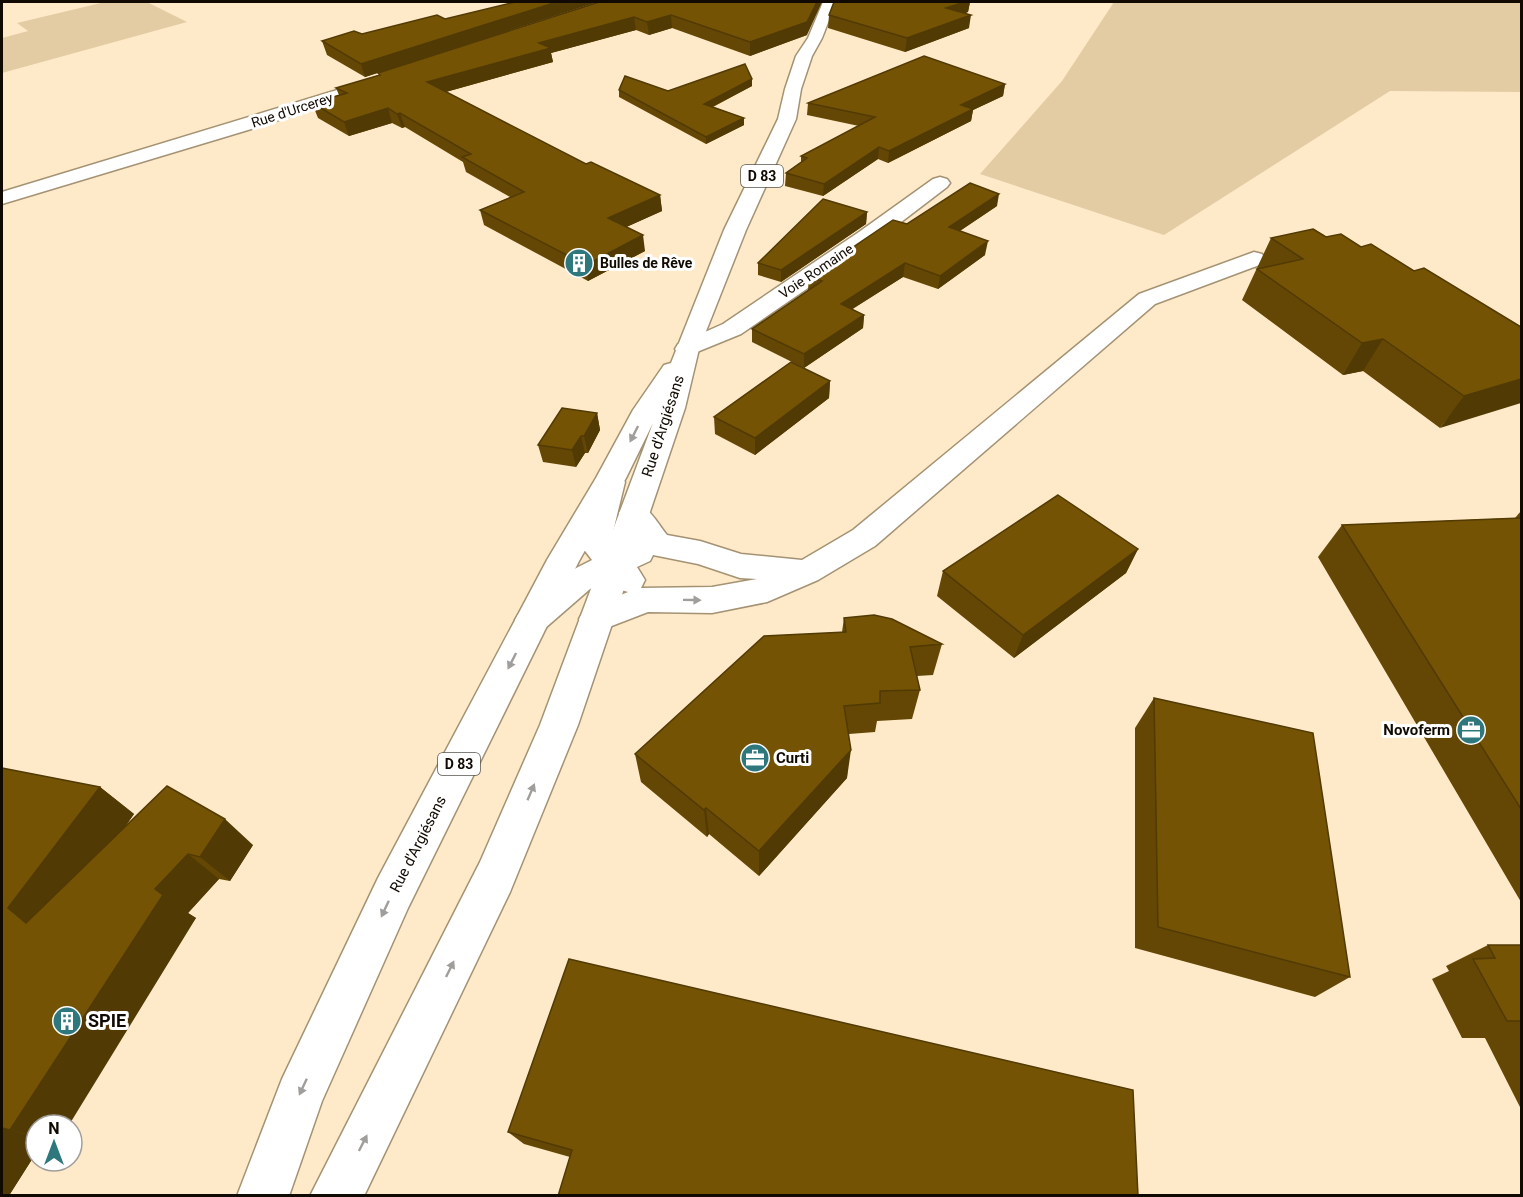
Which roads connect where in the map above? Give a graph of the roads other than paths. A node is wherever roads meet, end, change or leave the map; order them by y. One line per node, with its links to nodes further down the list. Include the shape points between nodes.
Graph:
1 (829, 2): 6 (main road, Rue d'Argiésans / D 83, via 800,67 787,119 735,230)
2 (397, 76): 4 (main road, Rue d'Urcerey)
3 (940, 183): 6 (main road, Voie Romaine, via 732,329)
4 (2, 198)
5 (1254, 259): 11 (main road, via 1147,299 864,538)
6 (687, 349): 7 (main road, Rue d'Argiésans / D 83, one-way to 7, via 646,410); 8 (main road, Rue d'Argiésans / D 83, via 672,408)
7 (611, 478): 10 (main road, via 594,543); 13 (main road, Rue d'Argiésans / D 83)
8 (634, 513): 9 (main road); 10 (main road, Rue d'Argiésans / D 83)
9 (657, 545): 10 (main road); 11 (main road, via 740,566)
10 (616, 564): 12 (main road); 13 (main road, via 579,580); 14 (main road, Rue d'Argiésans / D 83)
11 (807, 572): 12 (main road, one-way to 11, via 712,600 767,590)
12 (645, 599): 14 (main road)
13 (532, 620): 15 (main road, Rue d'Argiésans / D 83, one-way to 15, via 393,893 299,1096)
14 (596, 620): 16 (main road, Rue d'Argiésans / D 83, one-way to 14, via 495,877 559,725)
15 (263, 1196)
16 (336, 1196)

